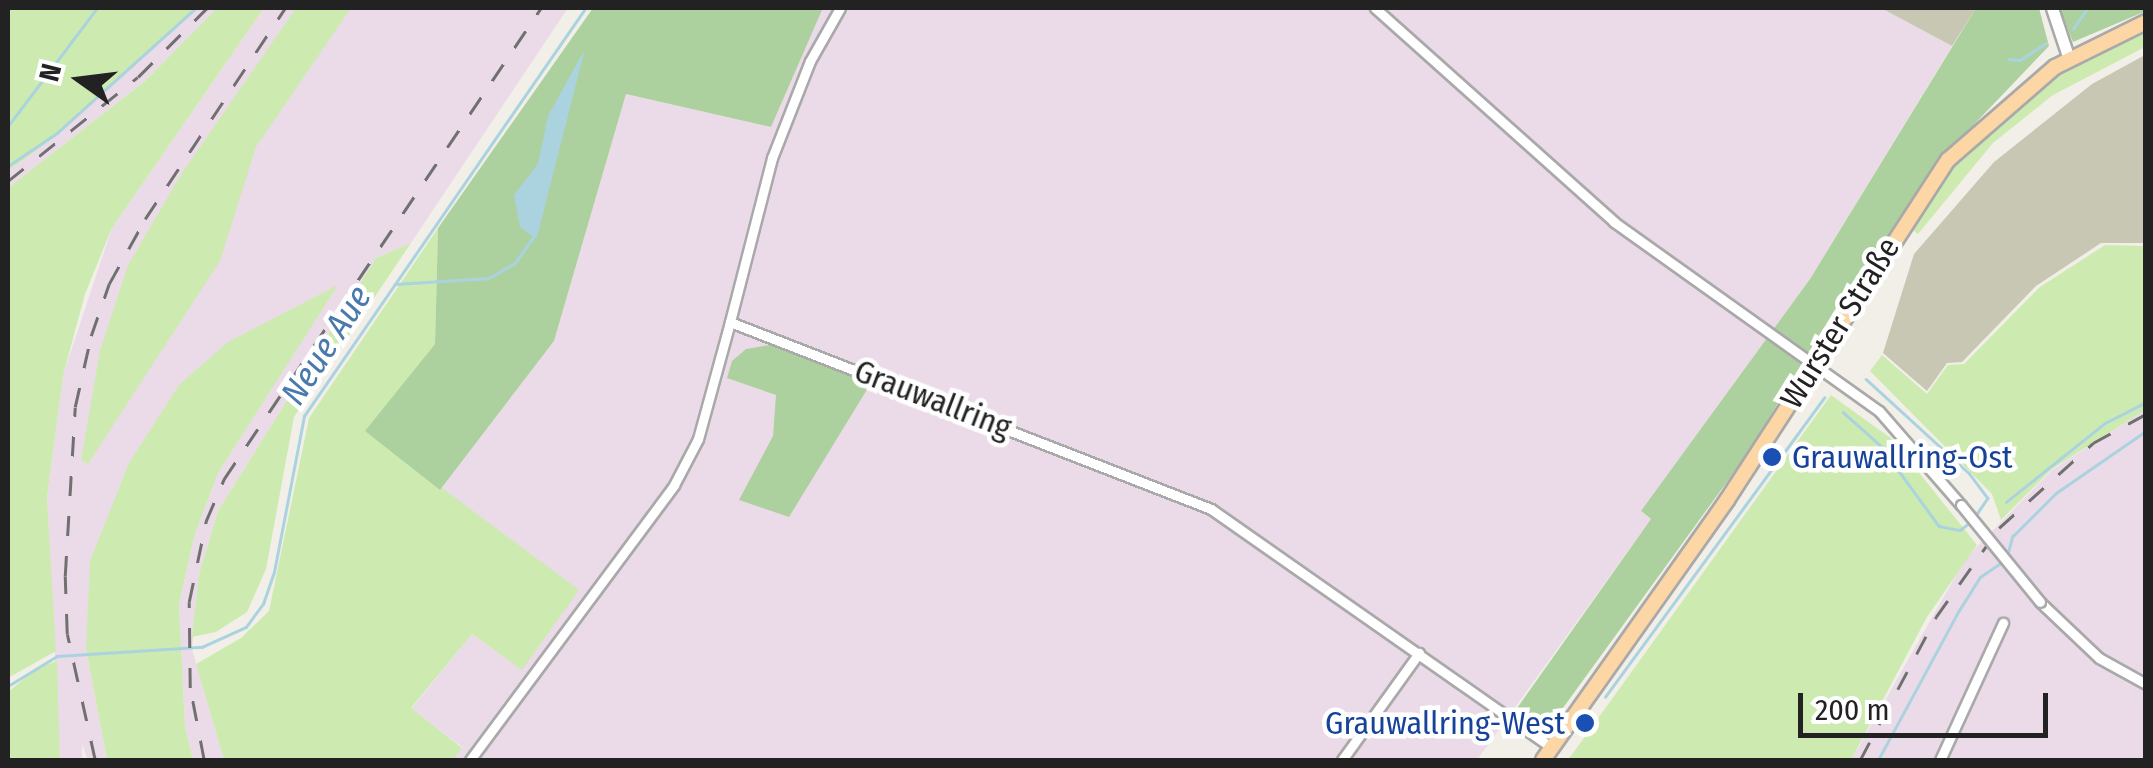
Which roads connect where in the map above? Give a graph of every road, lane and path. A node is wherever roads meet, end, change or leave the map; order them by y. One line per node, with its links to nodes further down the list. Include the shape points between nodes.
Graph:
1 (840, 8): 6 (street, via 810,60 772,158)
2 (1376, 8): 7 (street, via 1614,222)
3 (2052, 8): 5 (street)
4 (2146, 22): 5 (main road, Wurster Straße)
5 (2068, 59): 7 (main road, Wurster Straße, via 1948,160)
6 (730, 322): 9 (street, Grauwallring, via 1177,492 1257,536); 12 (street, via 698,440 674,486)
7 (1814, 366): 10 (street, bridge, via 1879,411 2040,602 2100,658); 11 (main road, Wurster Straße)
8 (2003, 622): 14 (street)
9 (1419, 653): 11 (street, Grauwallring); 13 (street)
10 (2146, 684)
11 (1548, 754)
12 (470, 760)
13 (1342, 760)
14 (1940, 760)

